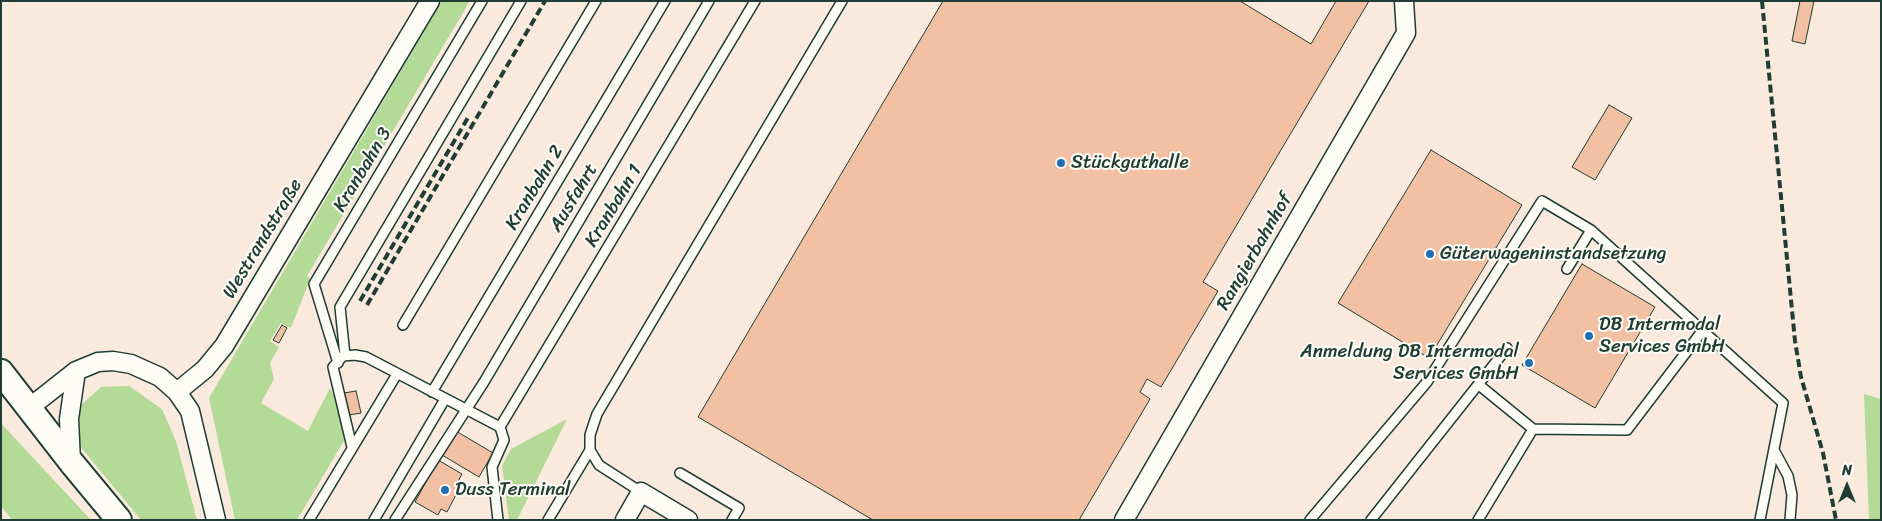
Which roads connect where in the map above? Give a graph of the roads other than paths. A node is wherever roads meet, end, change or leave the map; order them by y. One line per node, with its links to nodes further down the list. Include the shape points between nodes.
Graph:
1 (430, 1): 21 (street, Westrandstraße, via 224,346 205,369)
2 (482, 1): 16 (lane, Kranbahn 3, via 314,284)
3 (521, 1): 15 (lane, via 340,307)
4 (596, 1): 12 (lane)
5 (665, 1): 22 (lane, Kranbahn 2)
6 (709, 1): 25 (lane, Ausfahrt)
7 (755, 1): 26 (lane, Kranbahn 1)
8 (842, 1): 29 (lane, via 597,414 590,435)
9 (1404, 1): 44 (street, Rangierbahnhof, via 1406,34)
10 (1591, 230): 11 (lane); 13 (lane); 45 (lane, via 1542,202 1427,382)
11 (1567, 269)
12 (403, 326)
13 (1703, 330): 27 (lane, via 1627,430); 30 (lane, via 1783,403)
14 (1507, 348): 20 (lane)
15 (345, 356): 16 (lane); 19 (lane, via 366,357)
16 (338, 362): 28 (lane, via 333,368)
17 (76, 371): 21 (street, via 113,360 160,377); 24 (street); 31 (street, via 69,419)
18 (1, 372): 24 (main road)
19 (397, 374): 22 (lane); 28 (lane)
20 (1479, 386): 27 (lane); 46 (lane)
21 (177, 392): 35 (street, via 190,411 197,432)
22 (432, 392): 23 (lane)
23 (445, 399): 25 (lane); 37 (lane)
24 (29, 408): 31 (main road)
25 (466, 410): 26 (lane); 38 (lane, Ausfahrt)
26 (500, 428): 39 (lane, via 504,440 492,466)
27 (1534, 429): 47 (lane)
28 (352, 447): 36 (lane)
29 (590, 450): 33 (lane, via 600,465); 40 (lane)
30 (1774, 450): 48 (lane); 49 (lane, via 1788,476 1792,495)
31 (70, 462): 34 (main road)
32 (680, 473): 43 (lane, via 739,508)
33 (641, 492): 41 (street); 42 (street)
34 (120, 520)
35 (216, 520)
36 (309, 520)
37 (374, 520)
38 (395, 520)
39 (498, 520)
40 (548, 520)
41 (625, 520)
42 (688, 520)
43 (732, 520)
44 (1124, 520)
45 (1310, 520)
46 (1371, 520)
47 (1478, 520)
48 (1760, 520)
49 (1790, 520)

